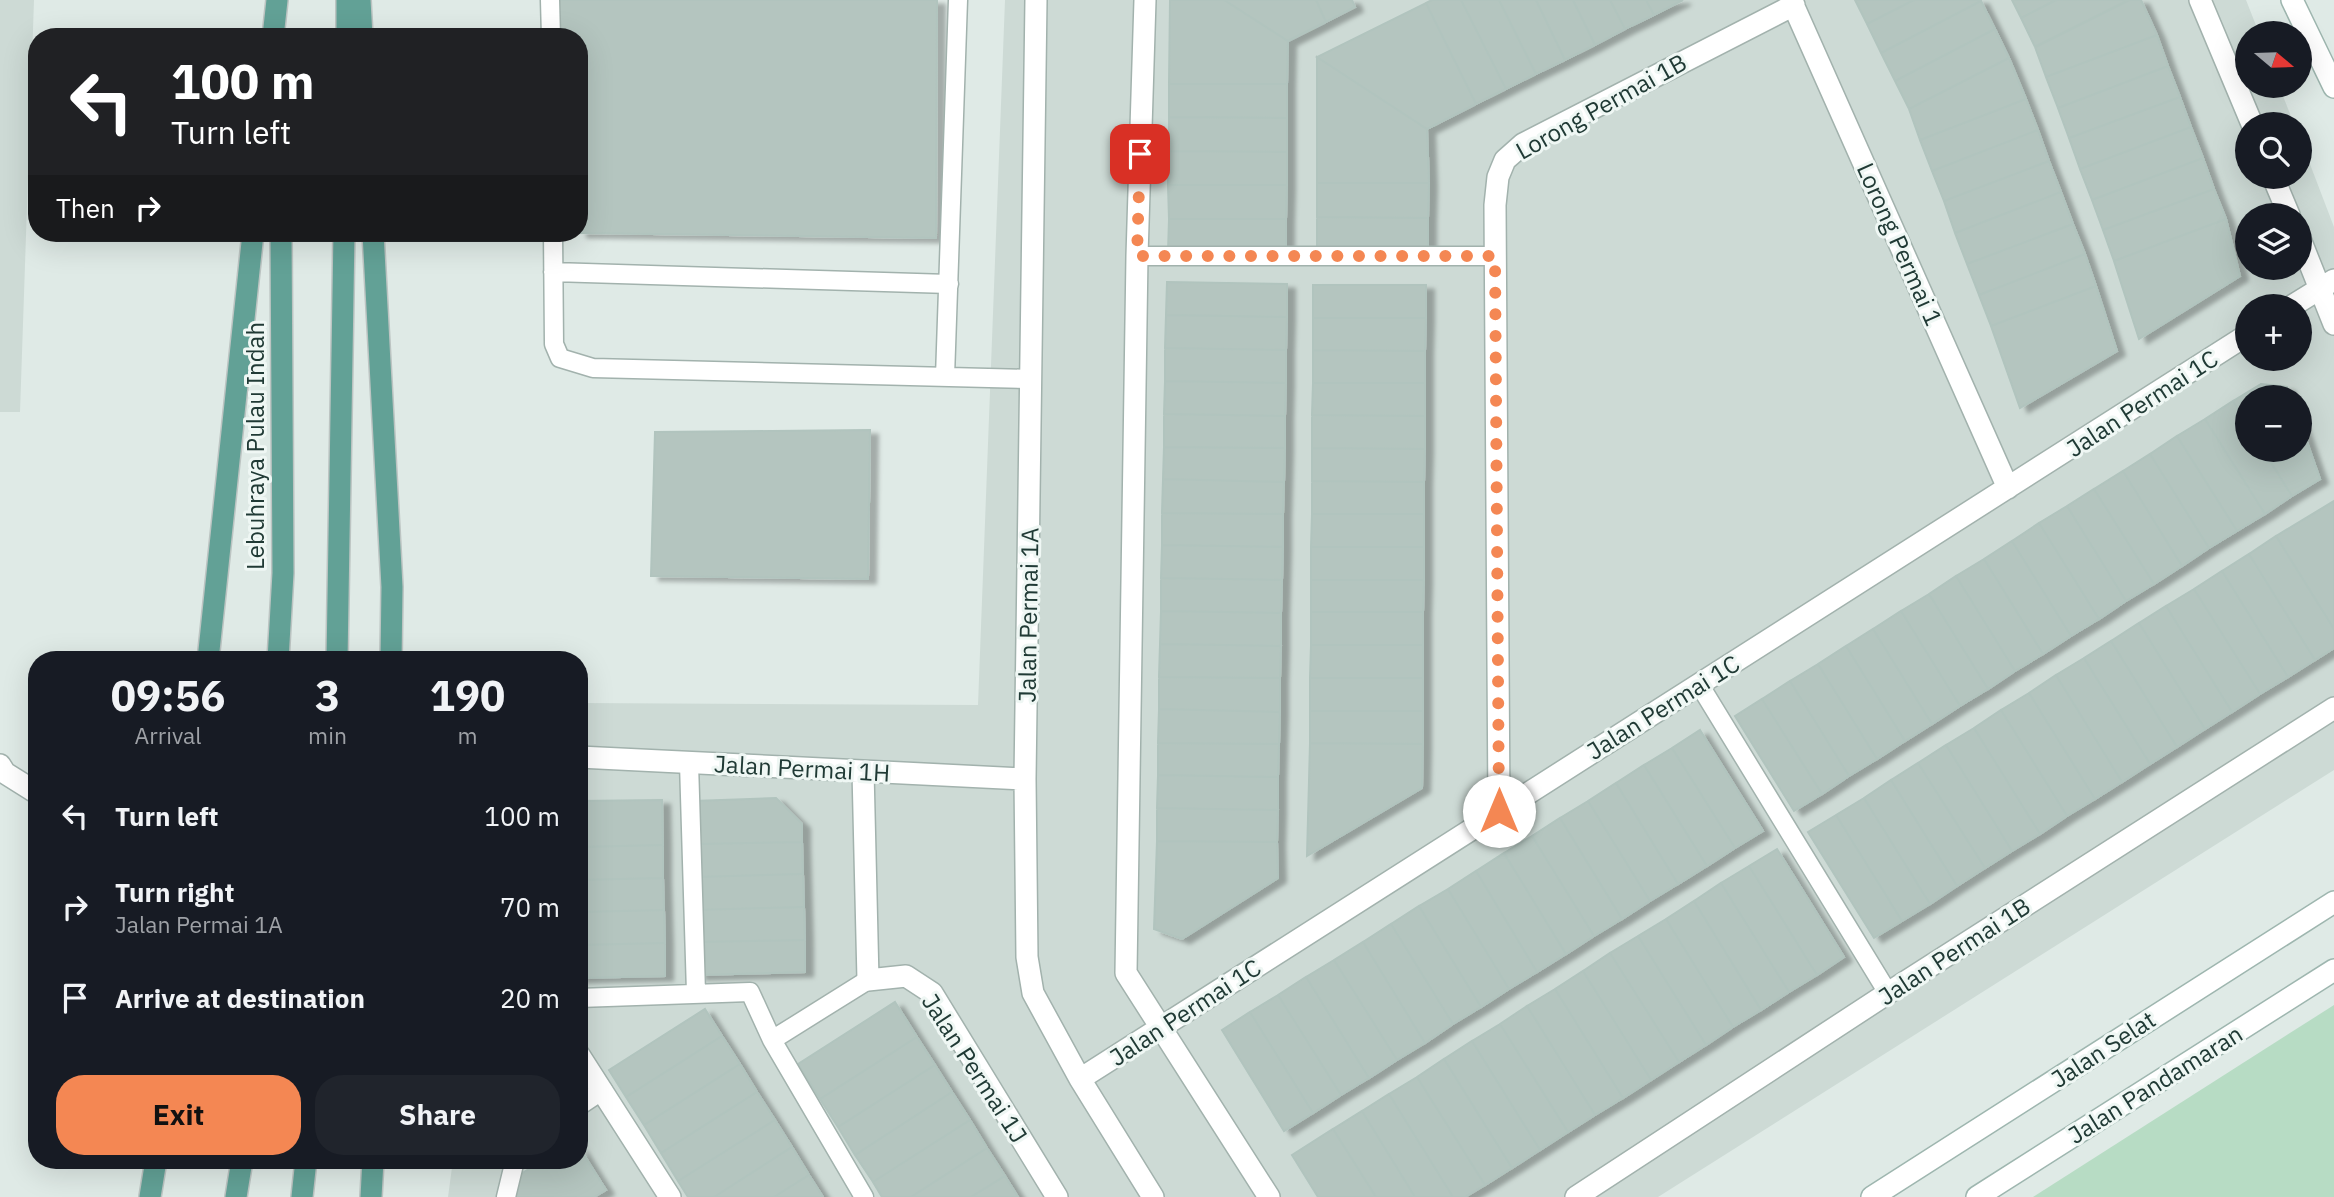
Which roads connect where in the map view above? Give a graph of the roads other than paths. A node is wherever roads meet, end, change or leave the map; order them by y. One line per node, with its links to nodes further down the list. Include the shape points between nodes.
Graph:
1 (278, 0): 11 (main road); 12 (main road)
2 (347, 0): 13 (main road)
3 (360, 0): 14 (main road)
4 (550, 0): 15 (lane)
5 (958, 0): 27 (lane)
6 (1036, 0): 33 (street, Jalan Permai 1A)
7 (1145, 0): 23 (street)
8 (2200, 0): 17 (street)
9 (2292, 0): 16 (street)
10 (1796, 2): 24 (street, Lorong Permai 1B, via 1523,144 1505,160 1498,177); 34 (street, Lorong Permai 1)
11 (274, 28)
12 (279, 28)
13 (347, 28)
14 (362, 28)
15 (551, 28)
16 (2334, 87)
17 (2247, 112)
18 (252, 242): 35 (main road)
19 (281, 242): 36 (main road, Lebuhraya Pulau Indah, via 283,573)
20 (344, 242): 37 (main road)
21 (374, 242): 38 (main road, via 393,587)
22 (553, 242): 26 (lane)
23 (1137, 256): 24 (lane); 54 (street, via 1126,973)
24 (1495, 256): 47 (street, Lorong Permai 1B)
25 (2312, 259): 28 (street)
26 (553, 272): 27 (lane); 32 (lane, via 554,344 560,358 593,368)
27 (948, 284): 32 (lane)
28 (2327, 284): 29 (street); 30 (street)
29 (2311, 294)
30 (2334, 324)
31 (2235, 343): 34 (street, Jalan Permai 1C)
32 (945, 377): 33 (lane)
33 (1031, 379): 45 (street, Jalan Permai 1A)
34 (2008, 488): 39 (street, Jalan Permai 1C)
35 (209, 651)
36 (279, 651)
37 (337, 651)
38 (391, 651)
39 (1699, 684): 47 (street, Jalan Permai 1C); 52 (lane)
40 (2334, 708): 52 (street, Jalan Permai 1B)
41 (588, 757): 42 (street, Jalan Permai 1H)
42 (689, 762): 44 (street, Jalan Permai 1H); 51 (lane)
43 (0, 765): 46 (street)
44 (863, 771): 45 (street, Jalan Permai 1H); 50 (street)
45 (1025, 779): 57 (street, Jalan Permai 1A, via 1027,957 1033,993)
46 (28, 787)
47 (1499, 811): 54 (street, Jalan Permai 1C)
48 (2334, 902): 76 (street, Jalan Selat)
49 (2334, 970): 77 (street, Jalan Pandamaran)
50 (868, 980): 55 (lane); 72 (street, Jalan Permai 1J, via 906,976 932,993)
51 (696, 993): 53 (lane); 55 (lane, via 750,992)
52 (1888, 993): 75 (street, Jalan Permai 1B)
53 (588, 998)
54 (1160, 1028): 57 (street, Jalan Permai 1C); 74 (street)
55 (772, 1040): 71 (lane)
56 (588, 1068): 58 (street)
57 (1080, 1079): 73 (street, Jalan Permai 1A)
58 (603, 1090): 59 (lane); 70 (street)
59 (588, 1100)
60 (154, 1169): 65 (main road)
61 (241, 1169): 66 (main road)
62 (305, 1169): 67 (main road)
63 (373, 1169): 68 (main road)
64 (513, 1169): 69 (lane)
65 (149, 1197)
66 (236, 1197)
67 (302, 1197)
68 (371, 1197)
69 (506, 1197)
70 (670, 1197)
71 (864, 1197)
72 (1058, 1197)
73 (1153, 1197)
74 (1269, 1197)
75 (1576, 1197)
76 (1872, 1197)
77 (1977, 1197)

